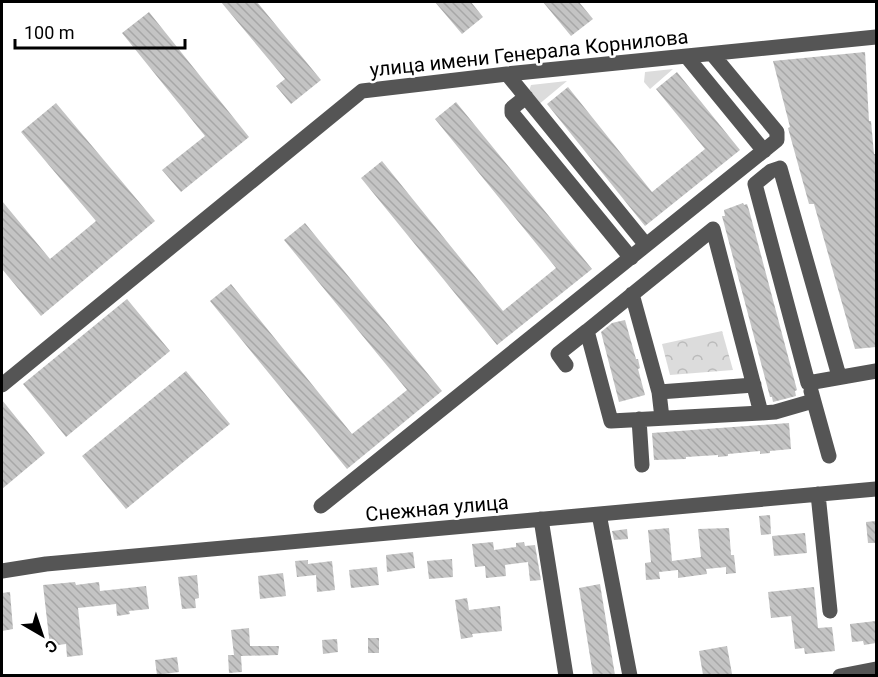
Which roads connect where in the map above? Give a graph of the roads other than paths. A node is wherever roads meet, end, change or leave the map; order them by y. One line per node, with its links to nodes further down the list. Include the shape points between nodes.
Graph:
1 (876, 37): 2 (street, улица имени Генерала Корнилова)
2 (713, 55): 3 (street, улица имени Генерала Корнилова); 6 (street, via 777,132 777,140)
3 (687, 57): 4 (street, улица имени Генерала Корнилова); 6 (street)
4 (507, 74): 5 (street); 15 (street, улица имени Генерала Корнилова, via 362,91)
5 (526, 97): 7 (street); 8 (street, via 512,108 512,113)
6 (764, 151): 7 (street)
7 (646, 245): 8 (street)
8 (631, 258): 26 (street)
9 (632, 294): 10 (street); 16 (street, via 713,229); 17 (street)
10 (587, 331): 11 (street, via 558,354); 21 (street, via 611,421)
11 (566, 364)
12 (876, 371): 13 (street)
13 (839, 376): 14 (street); 14 (street, via 780,168 755,184)
14 (808, 383): 18 (street)
15 (2, 385)
16 (754, 385): 17 (street); 19 (street)
17 (659, 392): 20 (street)
18 (813, 401): 19 (street); 22 (street)
19 (761, 413): 20 (street)
20 (662, 418): 21 (street)
21 (639, 420): 23 (street)
22 (829, 456)
23 (642, 465)
24 (876, 489): 25 (street, Снежная улица)
25 (818, 494): 27 (street, Снежная улица); 30 (street)
26 (321, 506)
27 (599, 514): 28 (street, Снежная улица); 33 (street)
28 (541, 519): 29 (street, Снежная улица); 32 (street)
29 (2, 571)
30 (830, 611)
31 (876, 669): 34 (street)
32 (566, 675)
33 (630, 675)
34 (840, 675)

